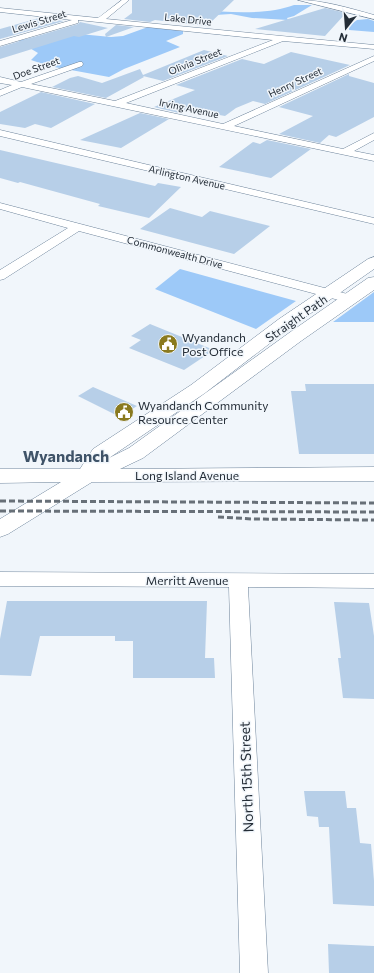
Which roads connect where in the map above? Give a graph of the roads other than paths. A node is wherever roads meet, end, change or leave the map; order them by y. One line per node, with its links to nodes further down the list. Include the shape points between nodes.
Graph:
1 (126, 0): 7 (street)
2 (301, 0): 3 (street)
3 (316, 1): 5 (street)
4 (0, 10): 6 (street, Lake Drive)
5 (374, 17)
6 (83, 18): 7 (street, Lake Drive); 9 (street, Lewis Street)
7 (100, 20): 8 (street, Lake Drive)
8 (282, 39): 10 (street, Lake Drive); 16 (street, Olivia Street)
9 (0, 44)
10 (374, 46)
11 (374, 58): 17 (street, Henry Street)
12 (79, 64): 14 (street, Doe Street)
13 (0, 80): 14 (street, Irving Avenue)
14 (20, 84): 15 (street, Doe Street); 16 (street, Irving Avenue)
15 (0, 93)
16 (116, 104): 17 (street, Irving Avenue)
17 (224, 127): 20 (street, Irving Avenue)
18 (0, 134): 23 (street, Arlington Avenue)
19 (374, 136): 20 (street)
20 (344, 152): 21 (street, Irving Avenue)
21 (374, 158)
22 (0, 206): 24 (street, Commonwealth Drive)
23 (374, 220)
24 (78, 227): 26 (street); 28 (street, Commonwealth Drive)
25 (374, 262): 28 (main road, Straight Path)
26 (0, 276)
27 (374, 282): 29 (main road, Straight Path)
28 (330, 293): 29 (street, Commonwealth Drive); 32 (main road, Straight Path, via 198,389 100,454)
29 (350, 299): 32 (main road, Straight Path, via 136,453)
30 (374, 474): 32 (main road, Long Island Avenue)
31 (0, 476): 32 (main road, Long Island Avenue)
32 (87, 476): 33 (main road, Straight Path)
33 (0, 529)
34 (0, 579): 35 (street, Merritt Avenue)
35 (238, 580): 36 (street, Merritt Avenue); 37 (street, North 15th Street)
36 (374, 581)
37 (254, 973)

